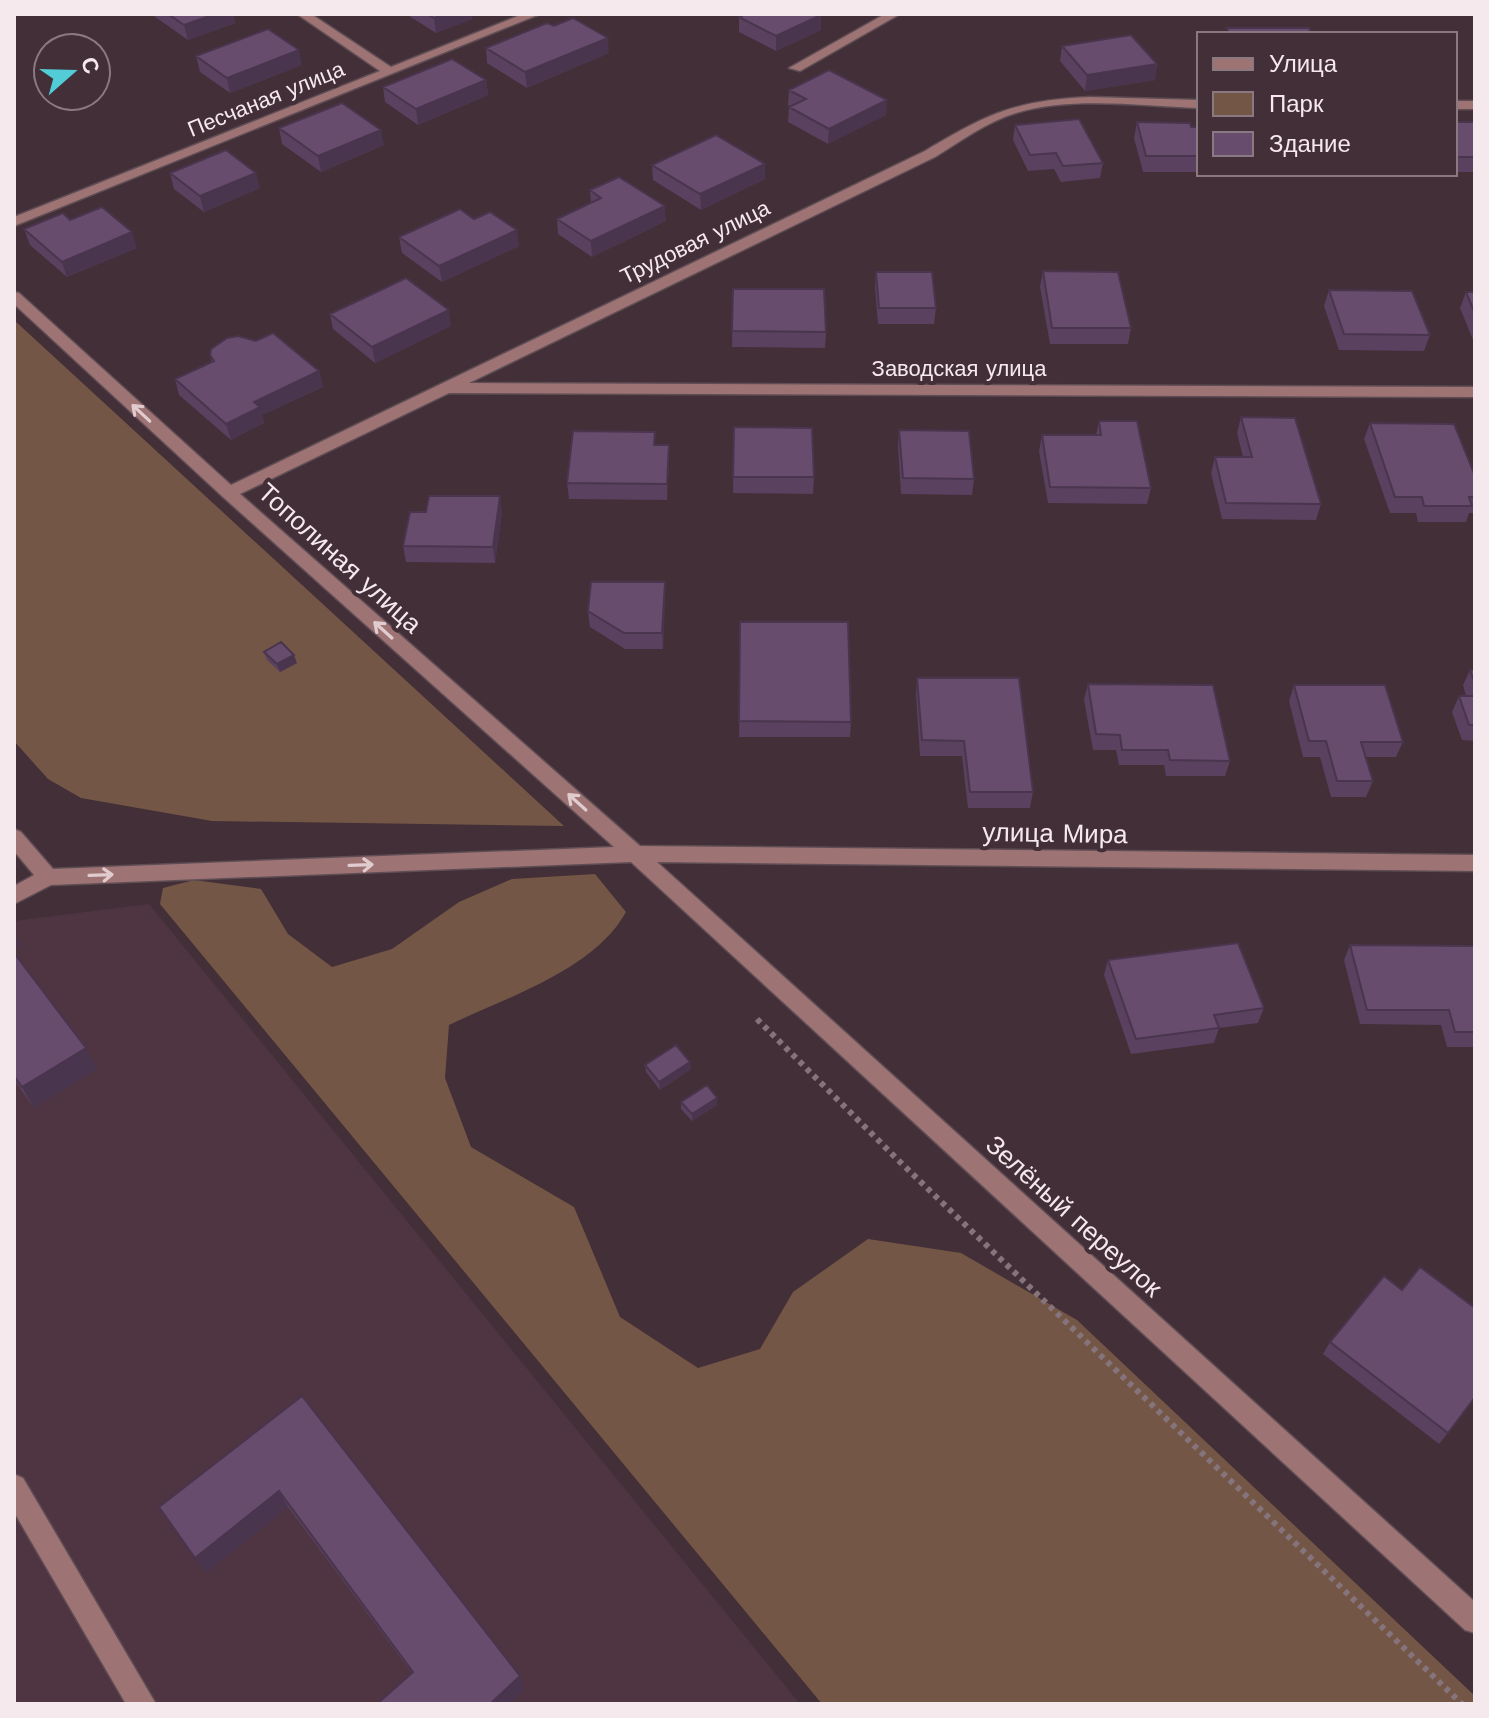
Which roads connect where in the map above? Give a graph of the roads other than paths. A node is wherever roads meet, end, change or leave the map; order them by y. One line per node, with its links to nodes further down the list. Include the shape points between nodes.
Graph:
1 (303, 14): 5 (street)
2 (534, 14): 5 (street, Песчаная улица)
3 (894, 14): 4 (street)
4 (795, 68)
5 (389, 71): 7 (street, Песчаная улица)
6 (1197, 104): 9 (street, Трудовая улица, via 1023,107)
7 (14, 222)
8 (14, 296): 11 (street, Тополиная улица, one-way to 8)
9 (442, 388): 10 (street, Заводская улица); 11 (street, Трудовая улица)
10 (1475, 392)
11 (229, 493): 13 (street, Тополиная улица, one-way to 11)
12 (14, 837): 15 (street)
13 (635, 854): 14 (street, улица Мира); 15 (street, улица Мира, one-way to 13); 18 (street, Зелёный переулок)
14 (1475, 863)
15 (48, 877): 16 (street)
16 (14, 896)
17 (14, 1487): 19 (street)
18 (1475, 1620)
19 (142, 1704)

